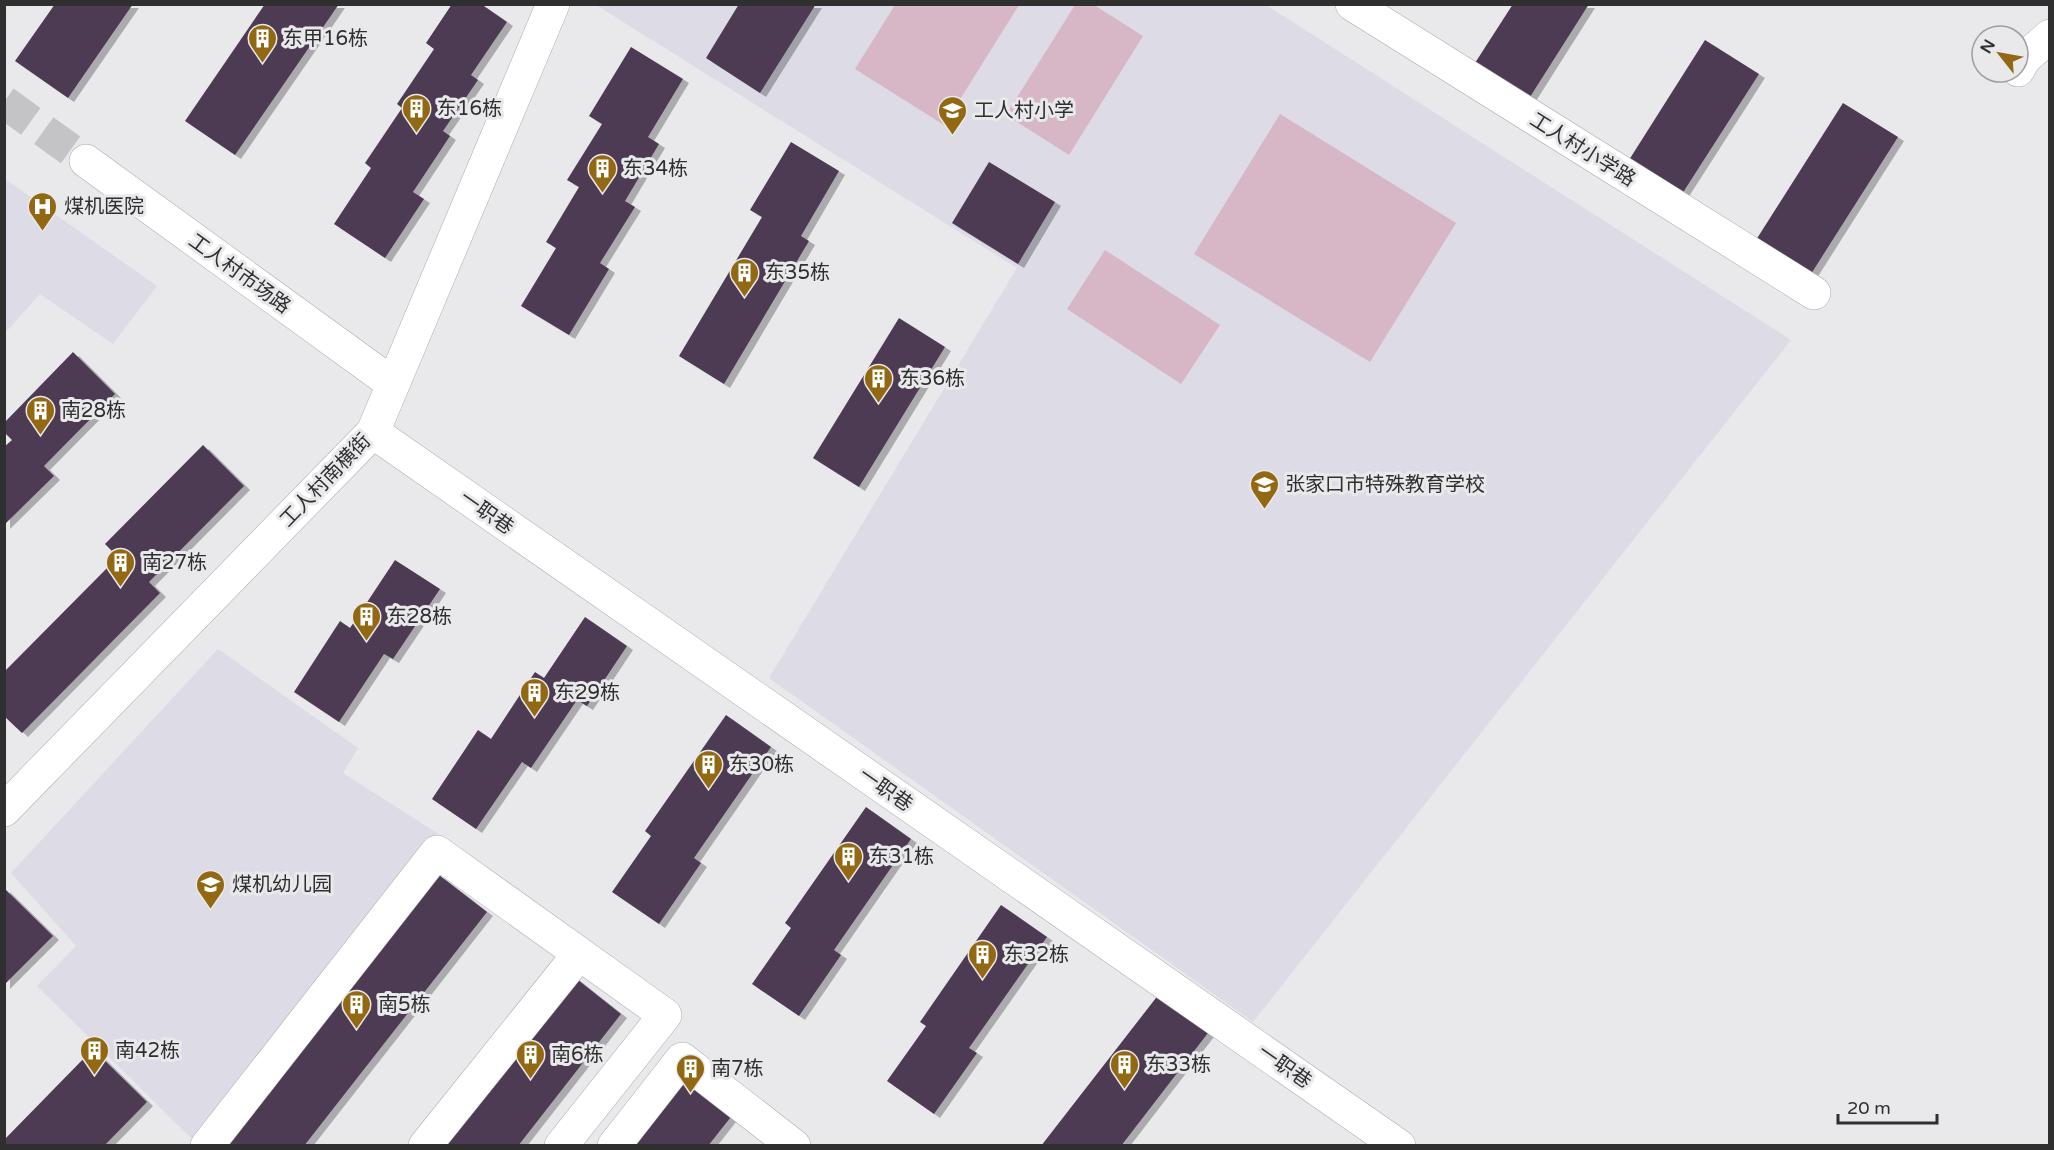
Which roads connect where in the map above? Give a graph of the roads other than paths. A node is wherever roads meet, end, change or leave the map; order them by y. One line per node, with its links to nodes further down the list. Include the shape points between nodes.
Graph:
1 (1352, 4): 6 (street, 工人村小学路)
2 (545, 8): 7 (street, 工人村南横街)
3 (2049, 36): 4 (street)
4 (2030, 53)
5 (86, 161): 7 (street, 工人村市场路)
6 (1814, 293)
7 (393, 384): 8 (street, 工人村南横街)
8 (373, 432): 9 (street, 工人村南横街); 16 (street, 一职巷)
9 (4, 810)
10 (579, 954): 11 (street, via 437,852); 12 (street); 13 (street, via 665,1016)
11 (207, 1146)
12 (425, 1146)
13 (561, 1146)
14 (614, 1146): 15 (street, via 682,1059)
15 (794, 1146)
16 (1399, 1146)

